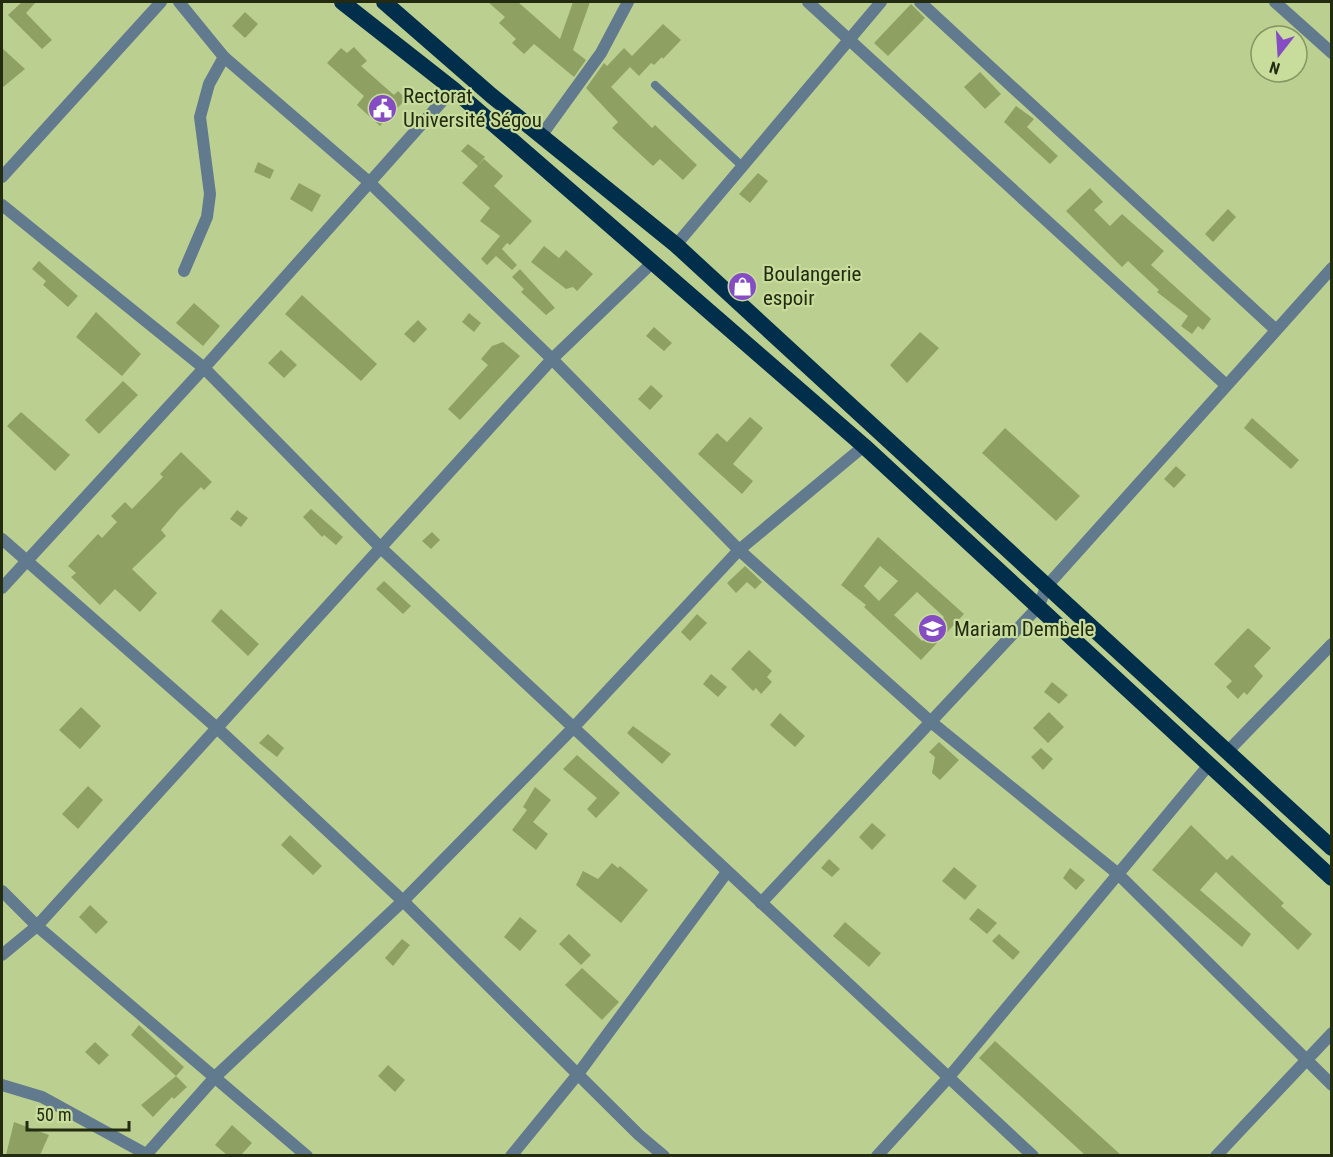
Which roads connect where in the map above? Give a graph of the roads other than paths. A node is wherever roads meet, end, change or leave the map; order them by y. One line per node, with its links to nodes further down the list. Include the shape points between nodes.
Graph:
1 (161, 2): 17 (street)
2 (180, 2): 12 (street)
3 (342, 2): 14 (highway)
4 (384, 2): 15 (highway)
5 (628, 2): 15 (street, via 601,53)
6 (808, 2): 10 (street)
7 (881, 2): 10 (street)
8 (920, 2): 24 (street)
9 (1275, 2): 11 (street)
10 (848, 38): 16 (street); 27 (street)
11 (1332, 53)
12 (224, 57): 18 (street); 23 (street, via 209,84 200,117 210,194 207,217)
13 (655, 85): 16 (lane)
14 (453, 89): 18 (street); 21 (highway)
15 (541, 136): 20 (highway)
16 (742, 166): 20 (street)
17 (2, 177)
18 (369, 182): 25 (street); 26 (street)
19 (2, 205): 26 (street)
20 (676, 245): 33 (highway)
21 (653, 262): 25 (street); 28 (highway)
22 (1332, 268): 24 (street)
23 (184, 271)
24 (1276, 330): 27 (street)
25 (552, 359): 30 (street); 31 (street)
26 (204, 368): 30 (street); 32 (street)
27 (1225, 384): 33 (street)
28 (864, 446): 31 (street); 35 (highway)
29 (2, 539): 32 (street)
30 (382, 549): 38 (street); 39 (street)
31 (739, 550): 37 (street); 38 (street)
32 (25, 560): 34 (street); 39 (street)
33 (1046, 587): 35 (street); 40 (highway)
34 (2, 588)
35 (1039, 606): 37 (street); 41 (highway)
36 (1332, 644): 40 (street)
37 (931, 722): 44 (street); 48 (street)
38 (573, 728): 43 (street); 47 (street)
39 (217, 729): 47 (street); 49 (street)
40 (1227, 752): 42 (highway)
41 (1208, 766): 44 (street); 45 (highway)
42 (1332, 848)
43 (728, 872): 48 (street); 53 (street)
44 (1116, 873): 52 (street); 55 (street)
45 (1332, 878)
46 (2, 891): 49 (street)
47 (403, 901): 53 (street); 54 (street)
48 (761, 903): 55 (street)
49 (37, 926): 50 (street); 54 (street)
50 (2, 955)
51 (1332, 1033): 52 (street)
52 (1305, 1058): 57 (street); 64 (street)
53 (578, 1074): 60 (street); 61 (street)
54 (216, 1076): 58 (street); 59 (street)
55 (950, 1077): 62 (street); 63 (street)
56 (2, 1085): 58 (street, via 42,1097)
57 (1332, 1085)
58 (146, 1155)
59 (307, 1155)
60 (511, 1155)
61 (664, 1155)
62 (877, 1155)
63 (1033, 1155)
64 (1216, 1155)

